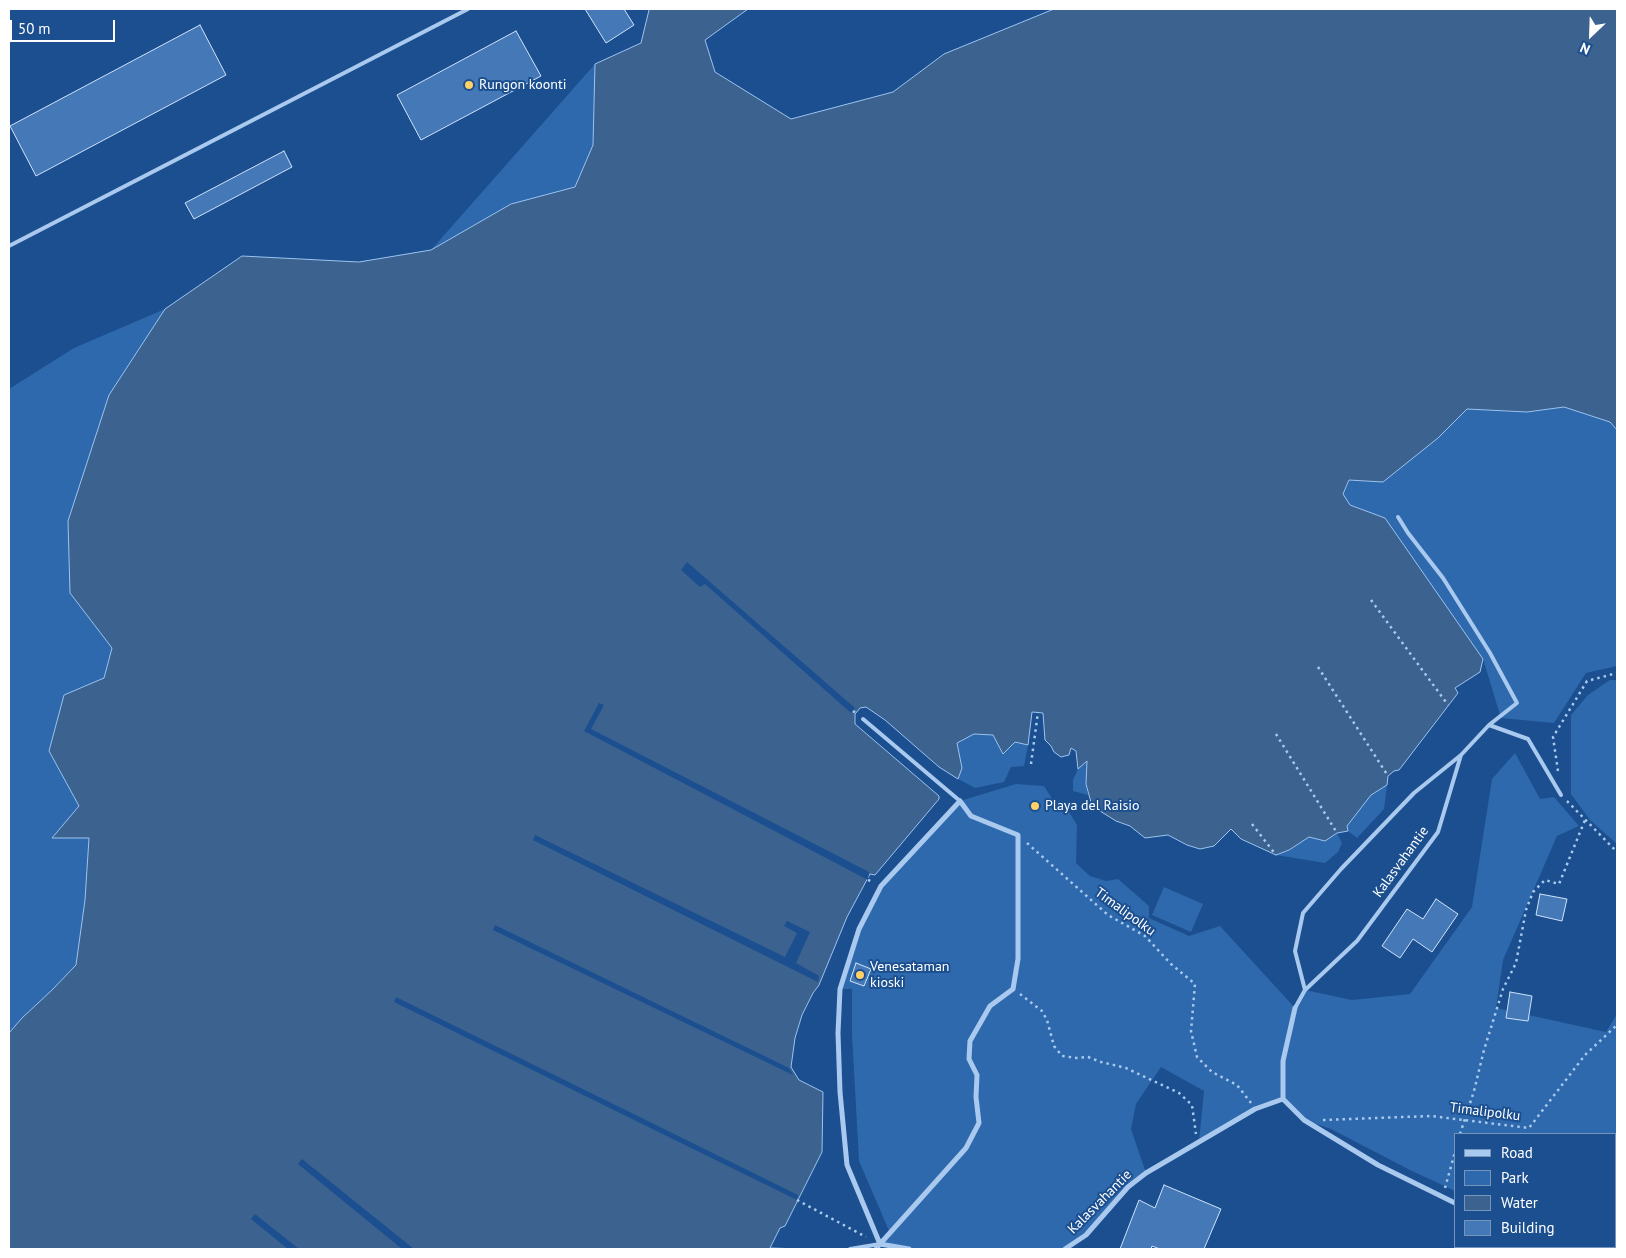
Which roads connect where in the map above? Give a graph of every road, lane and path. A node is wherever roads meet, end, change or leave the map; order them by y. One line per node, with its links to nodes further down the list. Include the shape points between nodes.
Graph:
1 (468, 9): 2 (lane)
2 (9, 246)
3 (1398, 517): 10 (lane, Kalasvahantie, via 1443,578 1517,703)
4 (1371, 600): 7 (path)
5 (1318, 667): 14 (path)
6 (1617, 673): 15 (path, via 1587,681 1553,737)
7 (1448, 705)
8 (1038, 712): 13 (path)
9 (863, 719): 17 (lane)
10 (1489, 725): 12 (lane, Kalasvahantie); 16 (lane, via 1528,739)
11 (1276, 734): 20 (path)
12 (1461, 755): 25 (lane, Kalasvahantie, via 1438,832 1357,941); 25 (lane, via 1414,793 1303,913 1294,951)
13 (1031, 764)
14 (1388, 776)
15 (1558, 776)
16 (1561, 795): 18 (path)
17 (960, 801): 21 (street, via 971,816); 40 (street, via 881,886 860,929 840,989 840,1092 847,1165)
18 (1585, 820): 22 (path); 31 (path, via 1559,884 1545,880 1534,892 1526,910 1516,963 1503,989)
19 (1252, 824): 23 (path)
20 (1337, 833)
21 (1018, 835): 24 (street, via 1018,959); 29 (path, Timalipolku, via 1108,915 1145,936 1195,984 1191,1030 1197,1057 1212,1072 1238,1085)
22 (1617, 852)
23 (1276, 855)
24 (1013, 989): 35 (path, via 1042,1011 1054,1046 1062,1056 1088,1057 1126,1068 1179,1093 1192,1105); 40 (street, via 990,1006 970,1041 969,1059 977,1075 979,1123 966,1148)
25 (1305, 990): 26 (lane, Kalasvahantie)
26 (1295, 1008): 28 (street, Kalasvahantie, via 1283,1061)
27 (1617, 1025): 32 (path, Timalipolku, via 1585,1055)
28 (1283, 1100): 29 (street, Kalasvahantie); 37 (street, via 1304,1120 1378,1165)
29 (1255, 1109): 35 (street, Kalasvahantie)
30 (1323, 1120): 31 (path, Timalipolku, via 1431,1116)
31 (1465, 1120): 32 (path, Timalipolku); 33 (path)
32 (1529, 1128): 34 (path)
33 (1460, 1133)
34 (1529, 1133)
35 (1197, 1142): 44 (street, Kalasvahantie, via 1128,1187 1086,1235)
36 (1454, 1155): 37 (path)
37 (1442, 1197): 39 (street)
38 (797, 1200): 40 (path)
39 (1454, 1203)
40 (880, 1244): 41 (lane); 42 (street); 43 (street)
41 (850, 1249)
42 (876, 1249)
43 (910, 1249)
44 (1065, 1249)

